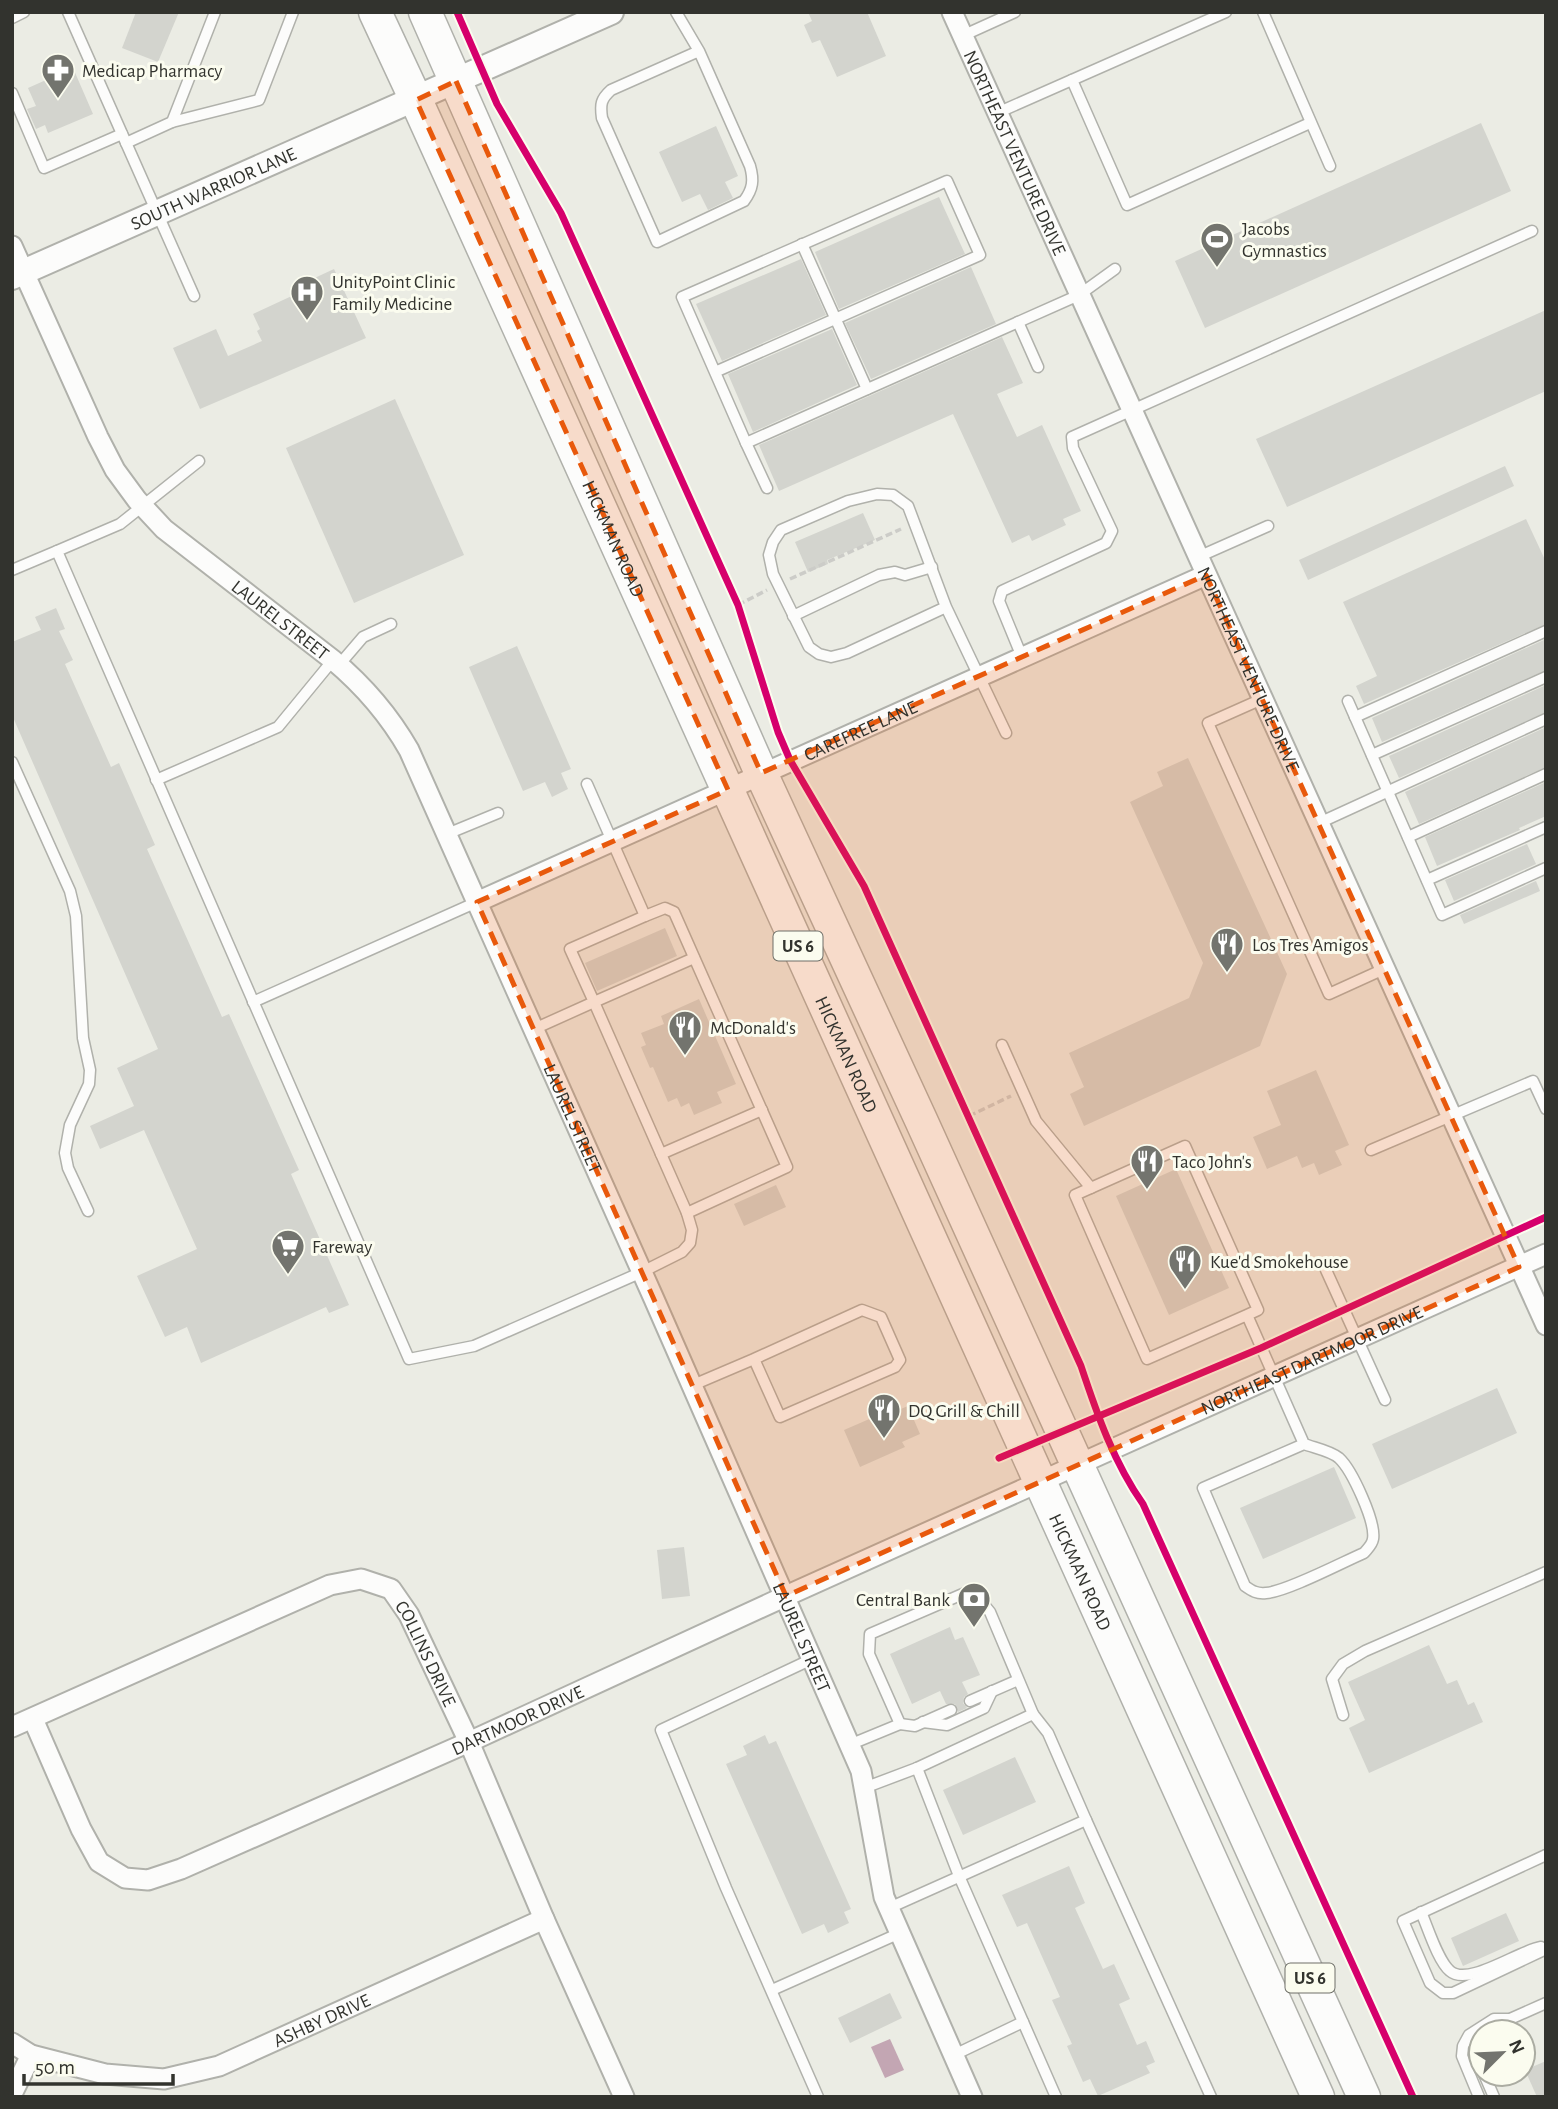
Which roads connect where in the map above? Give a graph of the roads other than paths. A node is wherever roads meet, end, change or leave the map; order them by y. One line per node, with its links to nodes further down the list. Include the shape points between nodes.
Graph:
1 (24, 12): 13 (lane)
2 (68, 12): 27 (lane)
3 (215, 12): 25 (lane)
4 (293, 12): 16 (lane)
5 (375, 12): 23 (highway, HICKMAN ROAD / US 6)
6 (425, 12): 21 (highway, HICKMAN ROAD / US 6)
7 (611, 12): 21 (street, SOUTH WARRIOR LANE)
8 (676, 12): 17 (lane)
9 (952, 12): 15 (street, NORTHEAST VENTURE DRIVE)
10 (1015, 12): 15 (lane)
11 (1226, 12): 20 (lane)
12 (1263, 12): 26 (lane)
13 (12, 18)
14 (272, 32): 16 (lane)
15 (962, 36): 24 (street, NORTHEAST VENTURE DRIVE)
16 (284, 37): 19 (lane)
17 (699, 51): 17 (lane, via 750,166 751,191 744,201 657,242 600,106 611,90)
18 (257, 69): 19 (lane)
19 (269, 74): 25 (lane, via 259,100)
20 (1072, 80): 24 (lane); 26 (lane, via 1127,205)
21 (456, 81): 23 (street, SOUTH WARRIOR LANE); 67 (highway, HICKMAN ROAD / US 6)
22 (12, 93): 27 (lane, via 44,168)
23 (416, 100): 29 (street, SOUTH WARRIOR LANE); 71 (highway, HICKMAN ROAD / US 6)
24 (997, 113): 35 (street, NORTHEAST VENTURE DRIVE)
25 (172, 122): 27 (lane)
26 (1310, 123): 28 (lane)
27 (124, 139): 29 (lane)
28 (1330, 166)
29 (157, 214): 34 (street, SOUTH WARRIOR LANE); 36 (lane)
30 (1532, 231): 42 (lane)
31 (802, 244): 37 (lane); 37 (lane, via 947,181 980,255); 40 (lane, via 682,297)
32 (12, 246): 34 (street, LAUREL STREET)
33 (1115, 270): 35 (lane)
34 (18, 275): 46 (street, LAUREL STREET, via 115,470)
35 (1079, 295): 38 (lane); 42 (street, NORTHEAST VENTURE DRIVE)
36 (194, 296)
37 (835, 319): 40 (lane); 41 (lane)
38 (1018, 322): 39 (lane); 41 (lane)
39 (1038, 367)
40 (715, 372): 43 (lane)
41 (867, 389): 43 (lane)
42 (1132, 411): 49 (street, NORTHEAST VENTURE DRIVE); 56 (lane, via 1072,437 1111,531 1106,543 1002,591 999,601)
43 (746, 443): 45 (lane)
44 (199, 461): 46 (lane)
45 (767, 488)
46 (142, 506): 48 (lane, via 120,524); 57 (street, LAUREL STREET, via 181,543)
47 (1268, 526): 49 (lane)
48 (57, 551): 51 (lane); 69 (lane)
49 (1202, 566): 56 (street, CAREFREE LANE); 60 (street, NORTHEAST VENTURE DRIVE)
50 (932, 567): 52 (lane); 53 (lane, via 905,575 879,575); 53 (lane, via 908,506 893,495 848,501 781,530 773,542 769,555)
51 (12, 570)
52 (946, 607): 53 (lane, via 831,657 809,647); 58 (lane)
53 (793, 616)
54 (391, 624): 57 (lane, via 363,637)
55 (1546, 631): 62 (lane)
56 (1022, 657): 58 (street, CAREFREE LANE)
57 (336, 663): 69 (lane, via 278,727); 76 (street, LAUREL STREET, via 382,708 402,737)
58 (979, 676): 64 (lane); 67 (street, CAREFREE LANE)
59 (1546, 677): 65 (lane)
60 (1262, 699): 74 (street, NORTHEAST VENTURE DRIVE); 84 (lane, via 1208,723 1323,982 1329,994)
61 (1349, 702): 62 (lane)
62 (1355, 717): 65 (lane)
63 (1546, 719): 72 (lane)
64 (1006, 733)
65 (1372, 755): 72 (lane)
66 (12, 762): 95 (lane, via 70,891 76,916 83,1038 90,1070 65,1153)
67 (761, 773): 71 (street, CAREFREE LANE); 109 (highway, HICKMAN ROAD / US 6)
68 (1546, 774): 77 (lane)
69 (156, 780): 85 (lane)
70 (587, 784): 78 (lane)
71 (729, 790): 78 (street, CAREFREE LANE); 110 (highway, HICKMAN ROAD / US 6)
72 (1388, 791): 74 (lane); 77 (lane)
73 (498, 813): 76 (lane)
74 (1319, 823): 84 (street, NORTHEAST VENTURE DRIVE)
75 (1546, 827): 80 (lane)
76 (447, 834): 81 (street, LAUREL STREET)
77 (1408, 837): 80 (lane)
78 (612, 842): 81 (street, CAREFREE LANE); 82 (lane)
79 (1546, 868): 80 (lane, via 1442,915)
80 (1427, 880)
81 (477, 902): 85 (lane); 87 (street, LAUREL STREET)
82 (645, 916): 83 (lane, via 665,908 674,912); 86 (lane, via 570,949)
83 (694, 958): 86 (lane); 90 (lane)
84 (1384, 969): 91 (street, NORTHEAST VENTURE DRIVE)
85 (253, 1002): 100 (lane, via 409,1359 474,1346)
86 (594, 1002): 87 (lane); 93 (lane)
87 (534, 1029): 100 (street, LAUREL STREET)
88 (1002, 1045): 94 (lane, via 1036,1121)
89 (1546, 1109): 91 (lane, via 1533,1081)
90 (762, 1110): 93 (lane); 96 (lane, via 787,1167)
91 (1451, 1116): 92 (lane); 98 (street, NORTHEAST VENTURE DRIVE)
92 (1371, 1150)
93 (661, 1154): 96 (lane)
94 (1091, 1188): 101 (lane, via 1185,1146 1258,1310); 101 (lane, via 1075,1195 1147,1359)
95 (88, 1211)
96 (687, 1213): 100 (lane, via 690,1243 682,1252)
97 (1546, 1254): 98 (street, NORTHEAST DARTMOOR DRIVE)
98 (1519, 1267): 102 (street, NORTHEAST VENTURE DRIVE); 103 (street, NORTHEAST DARTMOOR DRIVE)
99 (1326, 1270): 103 (lane)
100 (642, 1272): 106 (street, LAUREL STREET)
101 (1247, 1315): 105 (lane)
102 (1546, 1325)
103 (1358, 1340): 105 (street, NORTHEAST DARTMOOR DRIVE); 107 (lane)
104 (754, 1359): 104 (lane, via 780,1417 895,1367 900,1360 881,1317 862,1310); 106 (lane)
105 (1274, 1378): 108 (lane); 109 (street, NORTHEAST DARTMOOR DRIVE)
106 (693, 1385): 112 (street, LAUREL STREET)
107 (1385, 1400)
108 (1304, 1444): 108 (lane, via 1203,1489 1245,1586 1253,1592 1282,1589 1364,1553 1373,1543 1369,1515 1348,1468 1337,1456)
109 (1076, 1466): 110 (street, DARTMOOR DRIVE); 152 (highway, HICKMAN ROAD / US 6)
110 (1039, 1483): 112 (street, DARTMOOR DRIVE); 151 (highway, HICKMAN ROAD / US 6)
111 (1546, 1572): 119 (lane, via 1343,1664 1332,1679)
112 (786, 1597): 113 (street, LAUREL STREET); 124 (street, DARTMOOR DRIVE)
113 (813, 1660): 125 (street, LAUREL STREET); 136 (lane, via 661,1730)
114 (1018, 1680): 115 (lane); 118 (lane); 122 (lane, via 990,1612 972,1590 870,1634 869,1654)
115 (992, 1691): 116 (lane); 121 (lane, via 985,1708 947,1726)
116 (970, 1701)
117 (951, 1710): 121 (lane)
118 (1033, 1714): 126 (lane); 128 (lane, via 1048,1733)
119 (1343, 1715)
120 (33, 1719): 123 (street, COLLINS DRIVE); 124 (street, DARTMOOR DRIVE, via 99,1862 125,1878 148,1880); 124 (street, COLLINS DRIVE, via 330,1585 361,1579 391,1589 409,1615)
121 (923, 1722): 122 (lane)
122 (900, 1724): 125 (lane)
123 (12, 1727)
124 (469, 1742): 133 (street, COLLINS DRIVE)
125 (849, 1745): 127 (street, LAUREL STREET)
126 (917, 1768): 127 (lane); 130 (lane)
127 (863, 1788): 131 (street, LAUREL STREET)
128 (1086, 1820): 130 (lane); 150 (lane)
129 (1546, 1855): 132 (lane)
130 (959, 1876): 131 (lane); 139 (lane)
131 (889, 1908): 134 (street, LAUREL STREET)
132 (1421, 1912): 135 (lane, via 1444,1964 1460,1976 1472,1976 1529,1949); 135 (lane, via 1403,1921 1430,1983 1443,1993 1453,1993)
133 (544, 1919): 142 (street, ASHBY DRIVE, via 219,2066 164,2079 105,2074); 146 (street, COLLINS DRIVE)
134 (900, 1933): 136 (lane); 143 (street, LAUREL STREET)
135 (1546, 1948)
136 (772, 1990): 147 (lane)
137 (1546, 2003): 138 (lane)
138 (1512, 2018)
139 (1023, 2022): 143 (lane); 149 (lane)
140 (1467, 2039): 144 (lane, via 1463,2046)
141 (12, 2043): 142 (street, ASHBY DRIVE)
142 (31, 2055): 145 (street)
143 (954, 2055): 148 (street, LAUREL STREET)
144 (1467, 2071)
145 (12, 2094)
146 (624, 2097)
147 (818, 2097)
148 (972, 2097)
149 (1056, 2097)
150 (1211, 2097)
151 (1318, 2097)
152 (1364, 2097)

